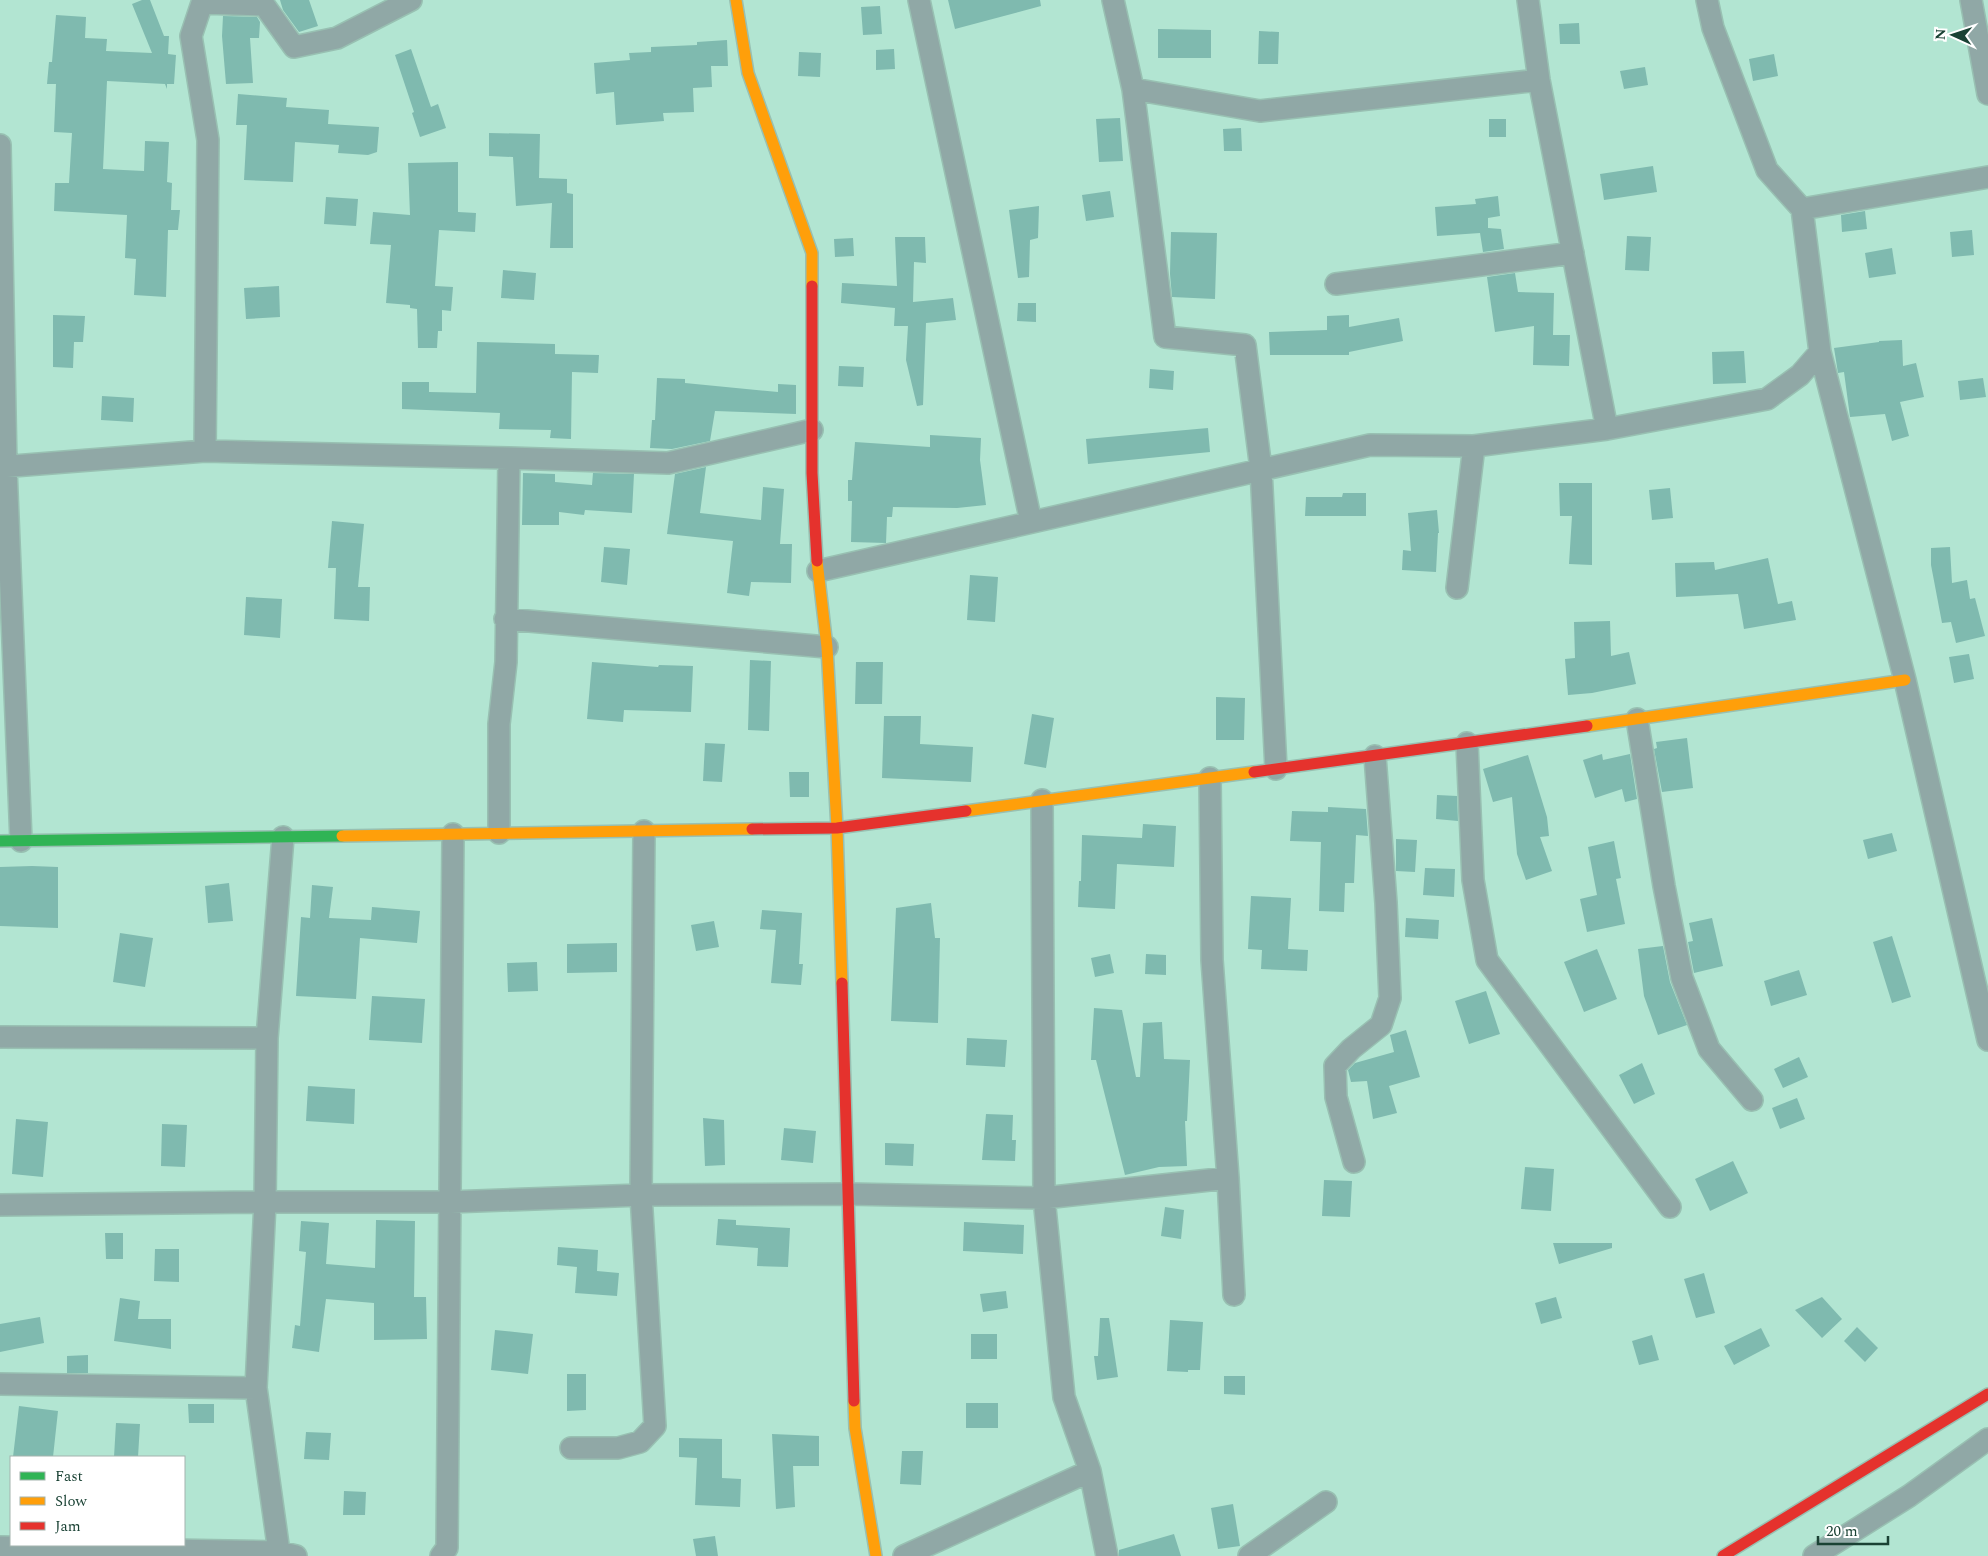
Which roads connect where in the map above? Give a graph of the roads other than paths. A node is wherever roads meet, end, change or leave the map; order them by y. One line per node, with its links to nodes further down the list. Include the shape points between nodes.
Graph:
1 (411, 0): 20 (street, via 337,38 294,47 264,5 202,3 191,36 208,140)
2 (736, 0): 18 (street, via 748,73 812,253)
3 (919, 0): 24 (street)
4 (1113, 0): 9 (street)
5 (1528, 0): 8 (street)
6 (1707, 0): 13 (street, via 1713,28 1767,170)
7 (1971, 0): 10 (street)
8 (1539, 80): 9 (street, via 1260,111); 14 (street)
9 (1133, 89): 23 (street, via 1164,337 1245,345)
10 (1988, 94)
11 (0, 145): 22 (street)
12 (1988, 177): 13 (street)
13 (1802, 209): 16 (street)
14 (1573, 252): 15 (street); 17 (street)
15 (1336, 284)
16 (1820, 352): 17 (street, via 1800,375 1767,399); 29 (street)
17 (1607, 429): 19 (street)
18 (812, 430): 21 (street, via 668,463); 25 (street)
19 (1474, 446): 23 (street, via 1370,445); 26 (street)
20 (205, 452): 21 (street); 22 (street)
21 (508, 458): 27 (street)
22 (3, 467): 41 (street)
23 (1261, 470): 24 (street); 33 (street)
24 (1031, 522): 25 (street)
25 (818, 571): 28 (street)
26 (1457, 588)
27 (505, 619): 28 (street); 38 (street, via 506,662 499,724)
28 (826, 647): 36 (street)
29 (1906, 680): 30 (street); 44 (street)
30 (1637, 719): 31 (street); 45 (street, via 1682,978 1709,1049)
31 (1467, 744): 32 (street); 54 (street, via 1473,880 1487,960)
32 (1375, 756): 33 (street); 46 (street, via 1390,998 1381,1025 1335,1066 1336,1097)
33 (1276, 769): 34 (street)
34 (1210, 778): 35 (street); 47 (street, via 1212,960)
35 (1042, 800): 36 (street); 50 (street)
36 (837, 828): 37 (street); 48 (street)
37 (644, 831): 38 (street); 49 (street)
38 (498, 833): 39 (street)
39 (453, 834): 40 (street); 52 (street)
40 (284, 837): 41 (street); 43 (street)
41 (10, 841)
42 (0, 1037): 43 (street)
43 (267, 1038): 51 (street)
44 (1988, 1040)
45 (1752, 1100)
46 (1354, 1162)
47 (1228, 1178): 50 (street); 55 (street)
48 (848, 1194): 49 (street); 50 (street); 66 (street, via 855,1428)
49 (641, 1195): 52 (street); 60 (street, via 655,1426 640,1442 618,1448)
50 (1044, 1198): 61 (street, via 1064,1397)
51 (265, 1202): 52 (street); 53 (street); 57 (street)
52 (450, 1202): 64 (street)
53 (0, 1205)
54 (1670, 1207)
55 (1234, 1295)
56 (0, 1384): 57 (street)
57 (256, 1388): 65 (street)
58 (1988, 1394): 70 (street)
59 (1988, 1439): 71 (street, via 1909,1496)
60 (571, 1448)
61 (1090, 1471): 67 (street); 68 (street)
62 (1326, 1502): 69 (street)
63 (0, 1546): 65 (street)
64 (447, 1553)
65 (288, 1554)
66 (876, 1556)
67 (904, 1556)
68 (1107, 1556)
69 (1250, 1556)
70 (1723, 1556)
71 (1814, 1556)

